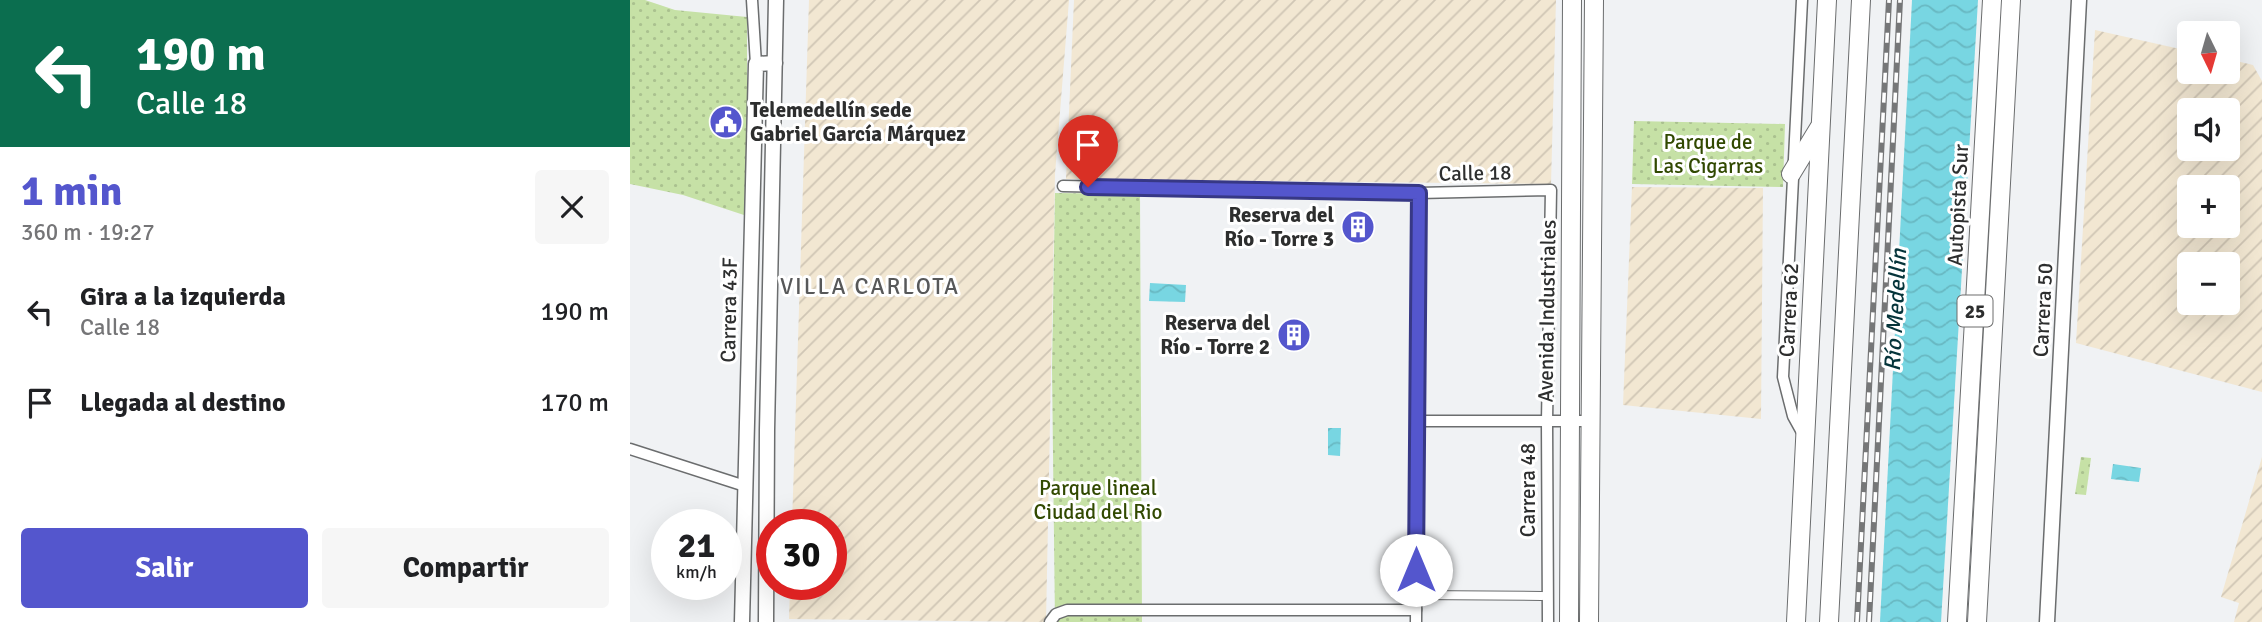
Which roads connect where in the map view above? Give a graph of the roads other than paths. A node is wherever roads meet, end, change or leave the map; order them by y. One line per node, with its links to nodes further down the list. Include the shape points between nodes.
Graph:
1 (752, 0): 12 (street, Carrera 43F)
2 (776, 0): 11 (street, Carrera 43F)
3 (1572, 0): 20 (main road, Avenida Industriales)
4 (1594, 0): 21 (main road)
5 (1801, 0): 14 (street)
6 (1827, 0): 13 (main road, Carrera 62)
7 (1861, 0): 37 (main road)
8 (1992, 0): 38 (main road, Autopista Sur / 25)
9 (2011, 0): 39 (main road, Autopista Sur / 25)
10 (2080, 0): 40 (street, Carrera 50)
11 (775, 63): 12 (street); 31 (street, Carrera 43F)
12 (756, 64): 24 (street, Carrera 43F)
13 (1821, 125): 14 (main road); 22 (main road, Carrera 62)
14 (1791, 174): 22 (street, via 1783,377 1793,416)
15 (1063, 186): 17 (street, Calle 18)
16 (1551, 190): 17 (street, Calle 18); 19 (street, Carrera 48)
17 (1419, 193): 18 (street)
18 (1416, 421): 19 (street); 25 (street)
19 (1546, 421): 20 (street); 32 (street, Carrera 48)
20 (1569, 421): 21 (street); 27 (main road, Avenida Industriales)
21 (1591, 421): 35 (main road)
22 (1805, 438): 36 (main road, Carrera 62)
23 (630, 449): 24 (street)
24 (745, 486): 30 (street, Carrera 43F)
25 (1416, 595): 26 (street); 28 (street)
26 (1542, 596)
27 (1569, 599): 33 (main road); 34 (main road, Avenida Industriales)
28 (1416, 616): 29 (street, via 1075,610)
29 (1053, 618)
30 (742, 622)
31 (766, 622)
32 (1548, 622)
33 (1561, 622)
34 (1569, 622)
35 (1590, 622)
36 (1796, 622)
37 (1829, 622)
38 (1957, 622)
39 (1976, 622)
40 (2047, 622)

